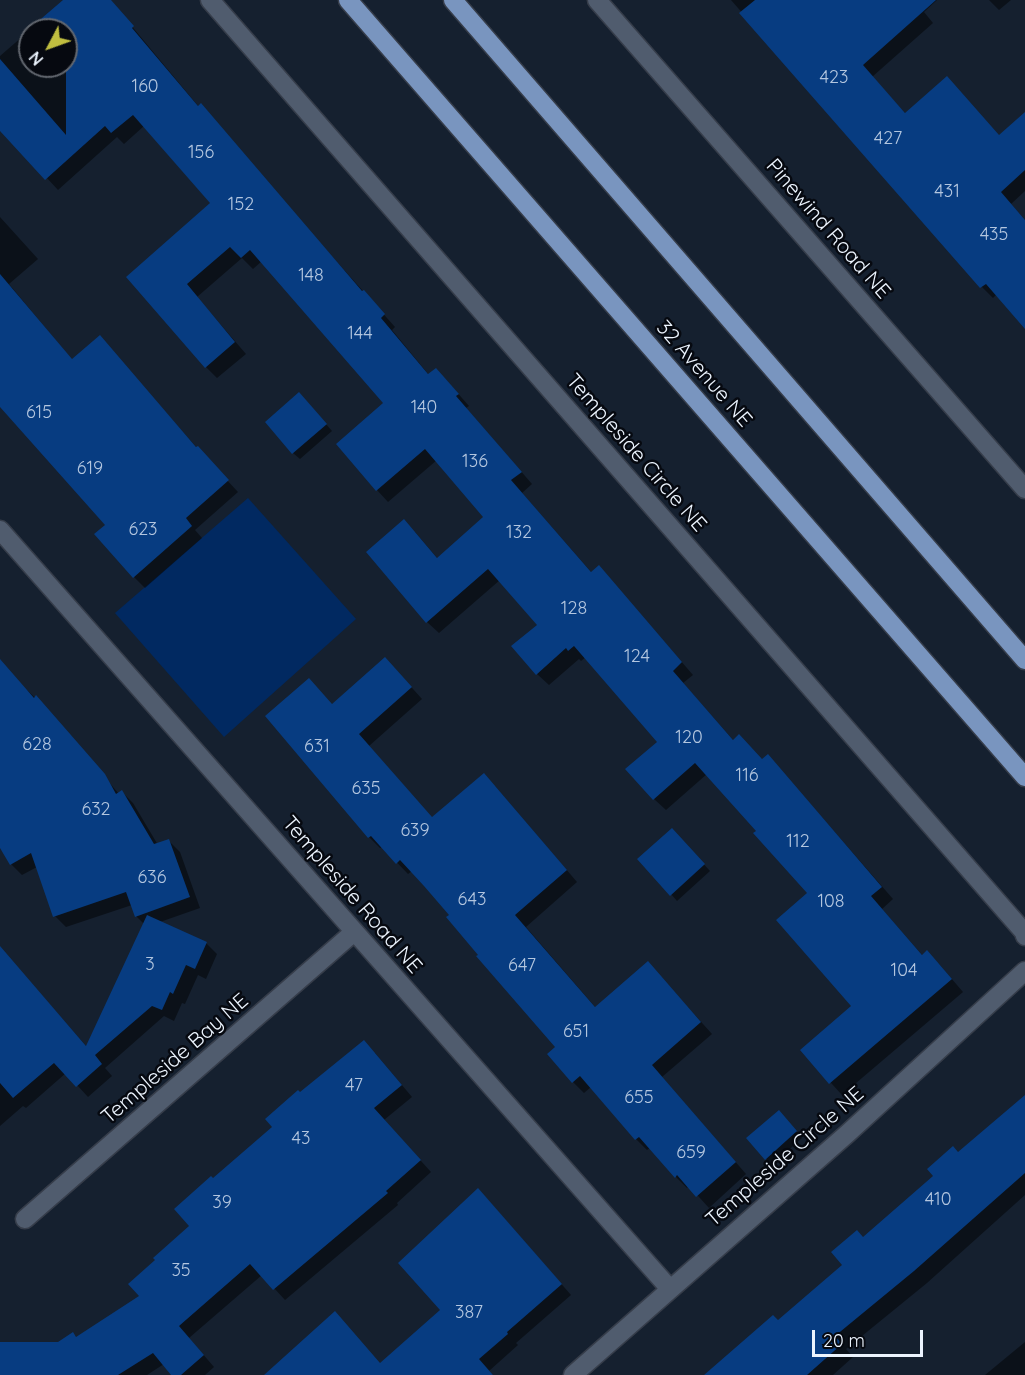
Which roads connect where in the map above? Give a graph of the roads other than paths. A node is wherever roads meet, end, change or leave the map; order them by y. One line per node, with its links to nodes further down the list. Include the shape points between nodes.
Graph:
1 (210, 0): 10 (street, Templeside Circle NE)
2 (348, 0): 8 (main road, 32 Avenue NE)
3 (453, 0): 7 (main road)
4 (597, 0): 5 (street, Pinewind Road NE)
5 (1025, 489)
6 (0, 530): 9 (street, Templeside Road NE)
7 (1025, 660)
8 (1025, 777)
9 (354, 932): 12 (street, Templeside Bay NE); 13 (street, Templeside Road NE)
10 (1025, 936)
11 (1025, 971): 13 (street, Templeside Circle NE)
12 (25, 1219)
13 (670, 1289): 14 (street, Templeside Circle NE)
14 (573, 1375)

